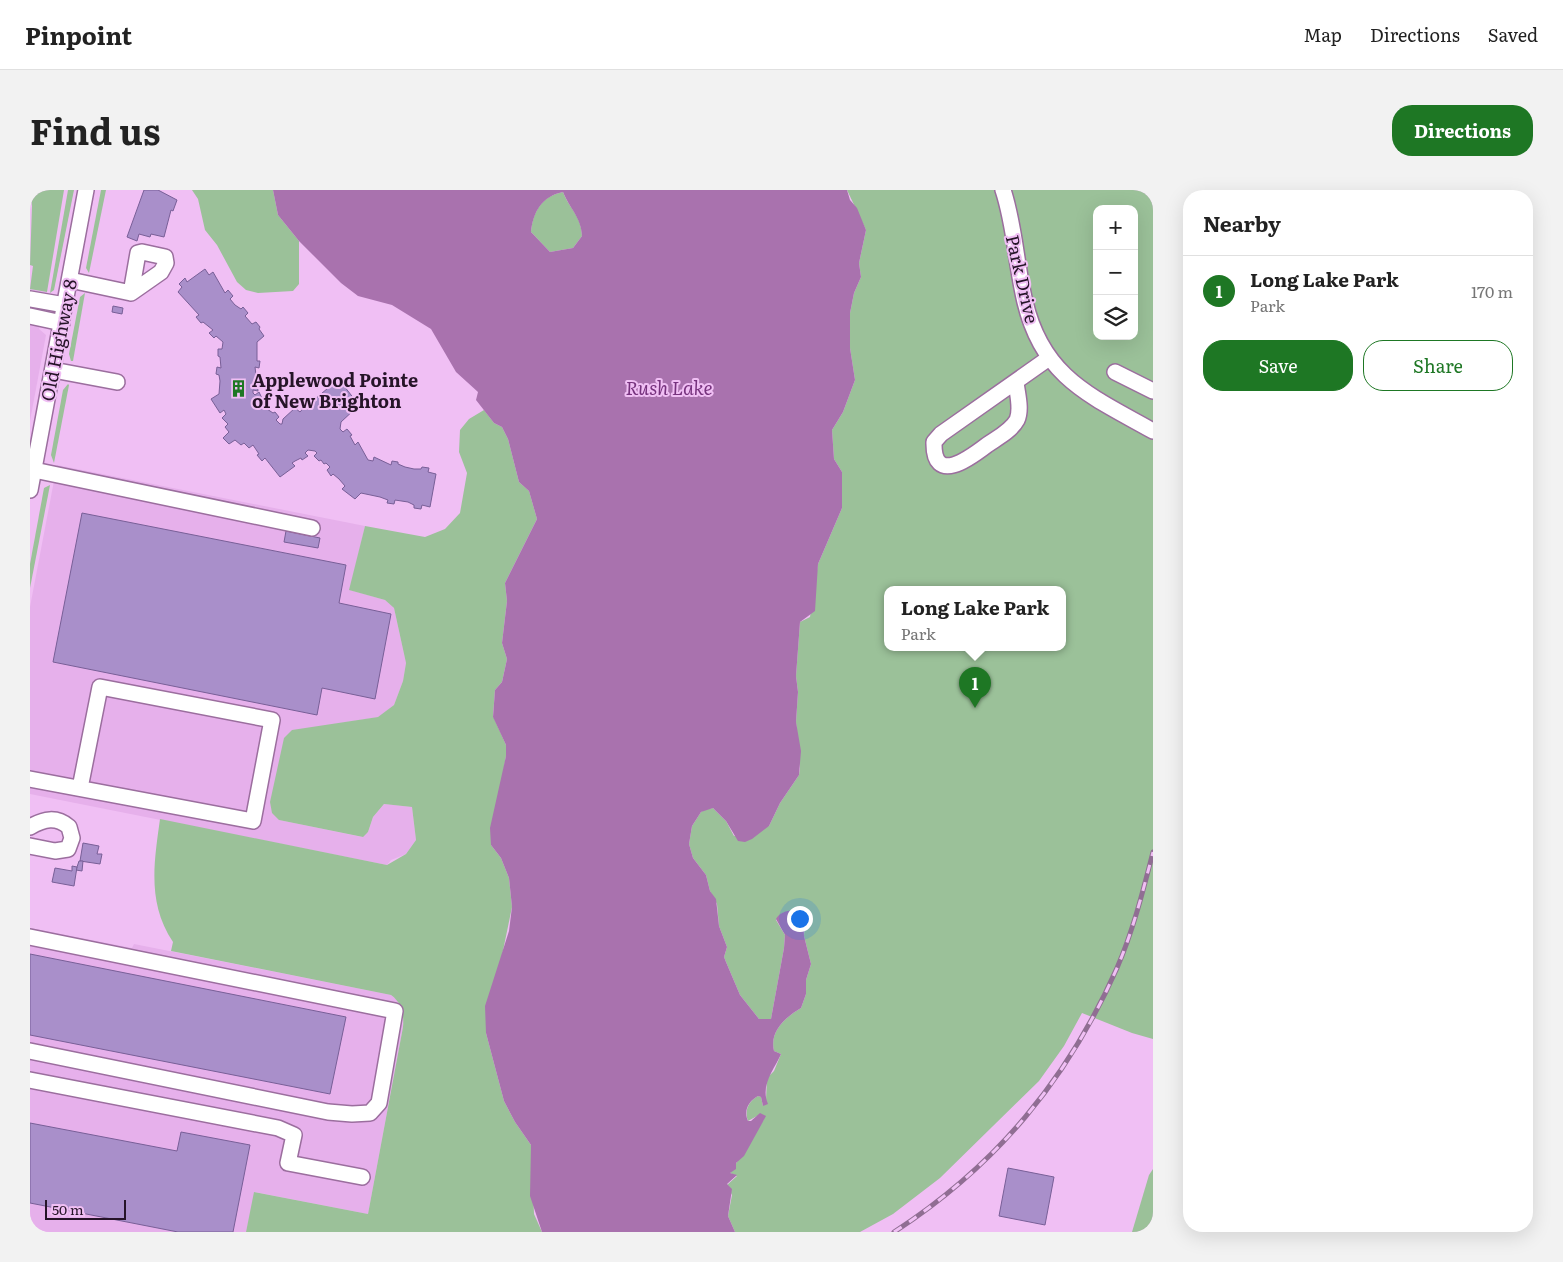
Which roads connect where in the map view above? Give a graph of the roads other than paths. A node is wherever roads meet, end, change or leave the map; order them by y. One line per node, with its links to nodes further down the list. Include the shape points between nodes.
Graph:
1 (86, 190): 3 (street, Old Highway 8)
2 (1003, 190): 9 (street, Park Drive, via 1025,301 1034,330)
3 (70, 280): 4 (street); 6 (street, Old Highway 8)
4 (131, 293)
5 (30, 299): 6 (street)
6 (65, 305): 8 (street, Old Highway 8)
7 (30, 316): 8 (street)
8 (62, 323): 10 (street, Old Highway 8)
9 (1049, 358): 13 (street); 15 (street, Park Drive, via 1082,392)
10 (53, 370): 12 (street); 16 (street, Old Highway 8)
11 (1115, 372): 14 (street)
12 (117, 382)
13 (1016, 382): 13 (street, via 941,434 934,442 938,461 947,465 963,462 1011,427 1019,412)
14 (1153, 391)
15 (1153, 431)
16 (32, 471): 17 (street, Old Highway 8); 18 (street)
17 (30, 490)
18 (312, 528)
19 (30, 779): 20 (street)
20 (80, 788): 20 (street, via 253,821 272,720 100,687)
21 (30, 827): 22 (street, via 54,819 69,827 72,838 63,851)
22 (30, 846)
23 (30, 937): 24 (street, via 395,1012 378,1102 370,1113 328,1112)
24 (30, 1051)
25 (30, 1080): 26 (street, via 278,1128 294,1135 288,1163)
26 (362, 1177)

